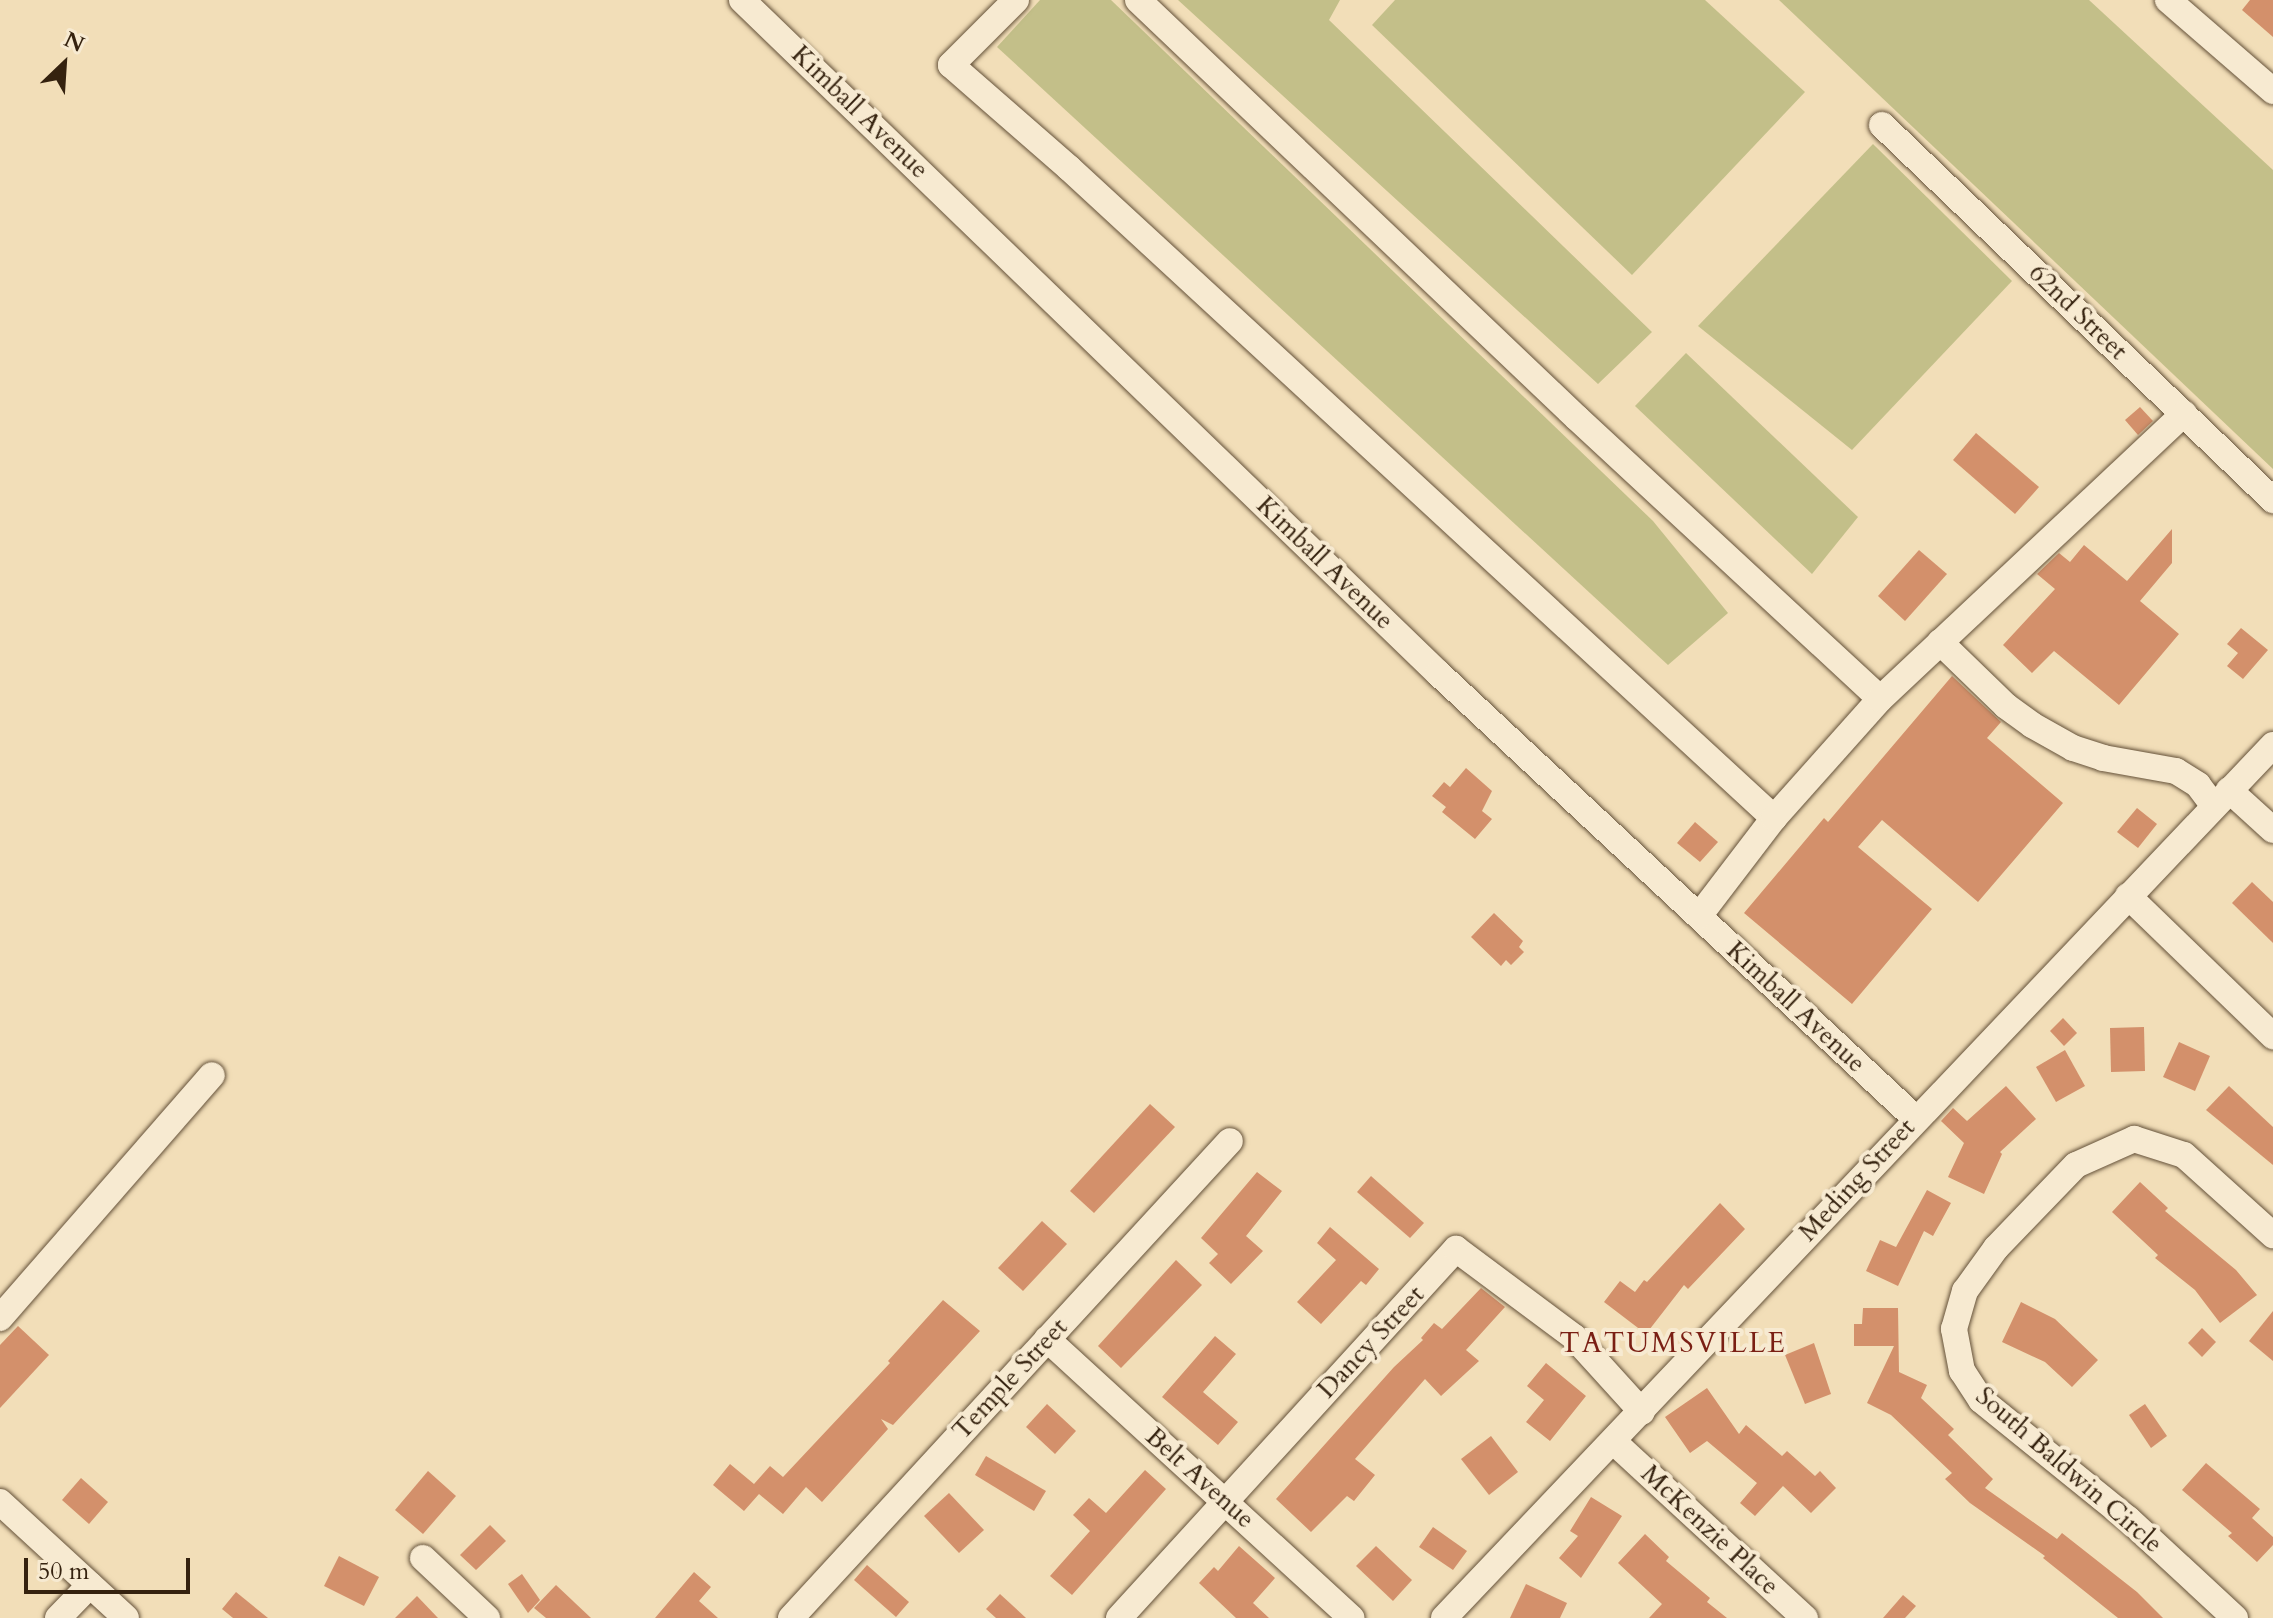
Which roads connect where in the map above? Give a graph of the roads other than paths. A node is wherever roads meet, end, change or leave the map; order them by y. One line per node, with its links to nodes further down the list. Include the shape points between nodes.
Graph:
1 (742, 0): 16 (street, Kimball Avenue, via 1438,673)
2 (1016, 0): 13 (street, via 951,65)
3 (1138, 0): 10 (street)
4 (2168, 0): 5 (street)
5 (2273, 91)
6 (1882, 125): 7 (street, 62nd Street)
7 (2184, 414): 8 (street, 62nd Street); 9 (street)
8 (2273, 500)
9 (1940, 642): 10 (street); 12 (street, via 2006,706 2073,748 2176,771)
10 (1880, 699): 13 (street)
11 (2273, 745): 12 (street, Meding Street)
12 (2222, 798): 14 (street); 15 (street, Meding Street)
13 (1774, 818): 16 (street)
14 (2273, 830)
15 (2128, 896): 17 (street); 19 (street, Meding Street)
16 (1699, 916): 19 (street, Kimball Avenue)
17 (2273, 1036)
18 (212, 1075): 22 (street)
19 (1915, 1118): 24 (street, Meding Street)
20 (1230, 1141): 23 (street, Temple Street)
21 (2273, 1235): 38 (street, South Baldwin Circle, via 2184,1155 2134,1139 2076,1165 1990,1257 1965,1291 1954,1329 1962,1371 1981,1400 2128,1519)
22 (0, 1318)
23 (1047, 1339): 26 (street, Belt Avenue); 33 (street, Temple Street)
24 (1642, 1412): 25 (street, Meding Street); 26 (street, Dancy Street, via 1574,1337 1456,1249)
25 (1614, 1442): 36 (street, Meding Street); 37 (street, McKenzie Place)
26 (1226, 1501): 34 (street, Dancy Street); 35 (street, Belt Avenue)
27 (0, 1502): 29 (street)
28 (423, 1558): 32 (street)
29 (90, 1585): 30 (street); 31 (street)
30 (58, 1618)
31 (126, 1618)
32 (487, 1618)
33 (791, 1618)
34 (1119, 1618)
35 (1352, 1618)
36 (1444, 1618)
37 (1805, 1618)
38 (2235, 1618)

